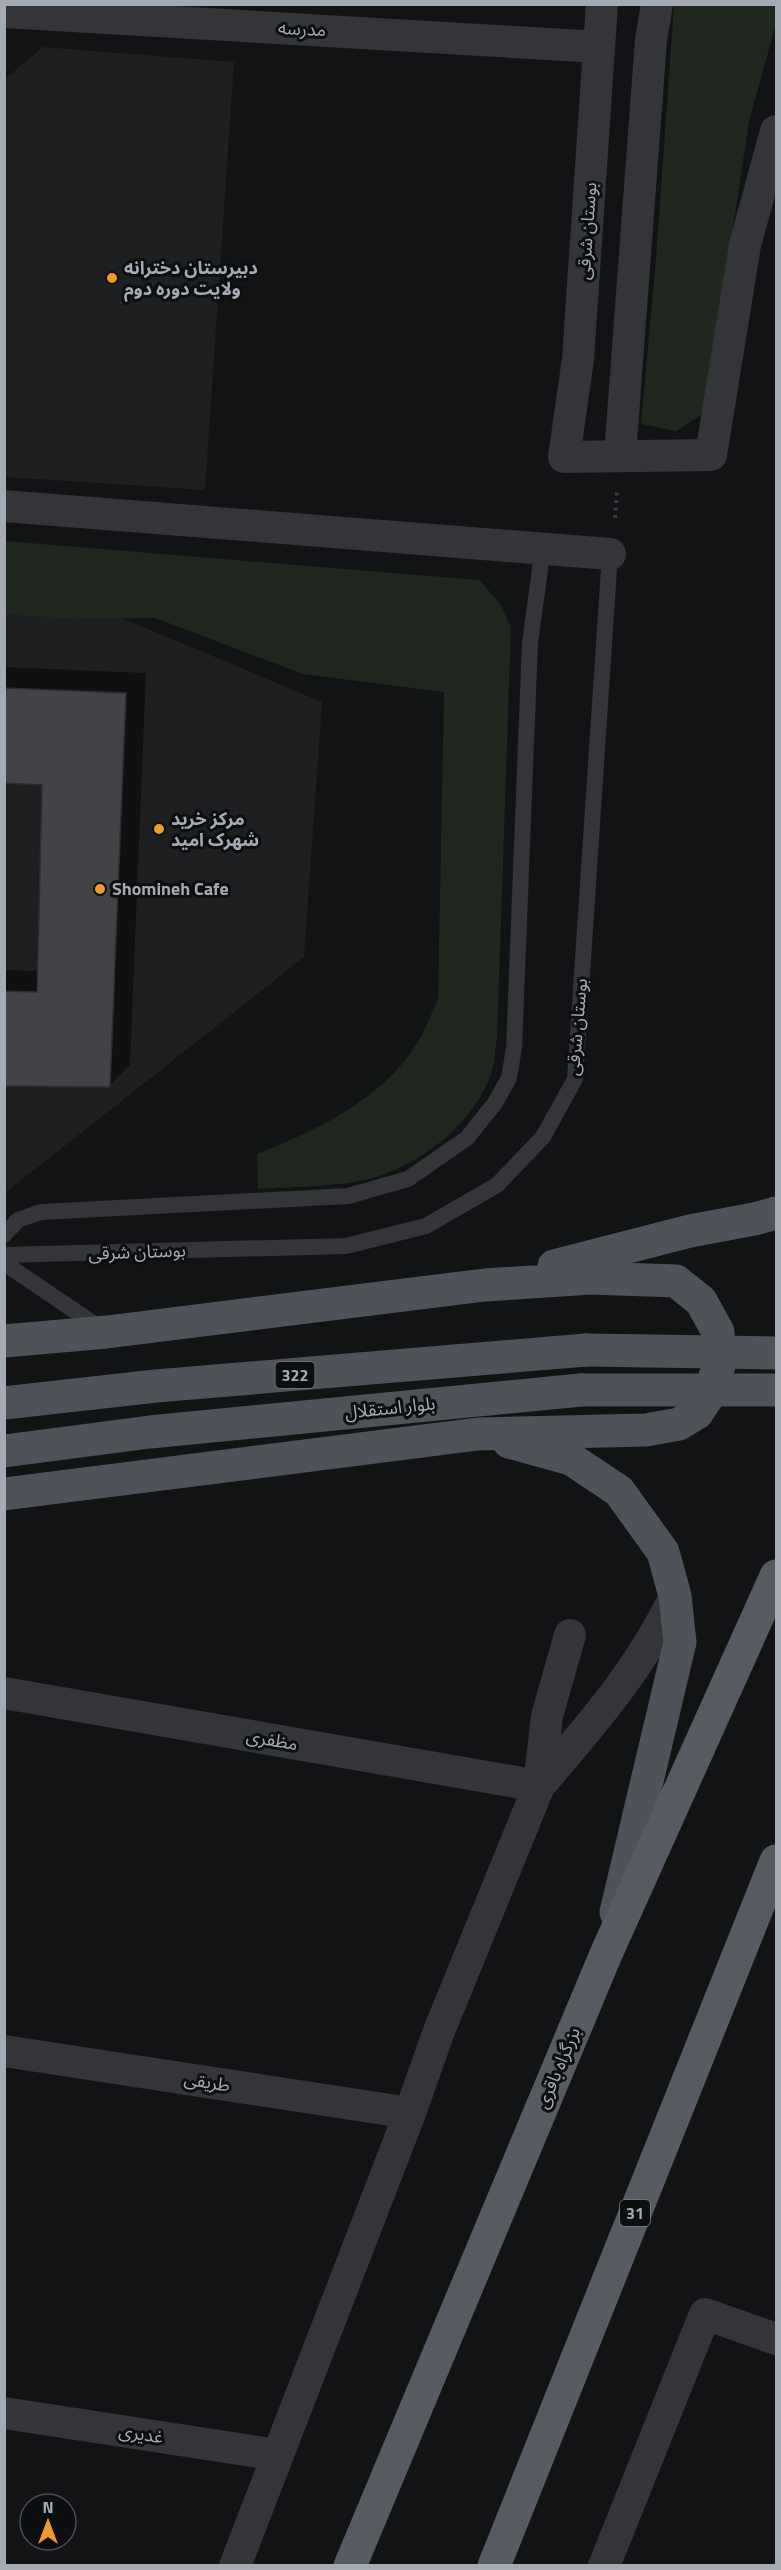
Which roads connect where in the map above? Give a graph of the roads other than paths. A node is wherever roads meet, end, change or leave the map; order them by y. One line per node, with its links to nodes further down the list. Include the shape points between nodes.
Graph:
1 (602, 4): 4 (street, بوستان شرقی)
2 (657, 4): 6 (street, via 651,40)
3 (4, 12): 4 (street, مدرسه)
4 (599, 46): 6 (street, بوستان شرقی, via 578,359 564,457)
5 (777, 131): 6 (street, via 745,245 711,455)
6 (620, 455)
7 (4, 506): 8 (street)
8 (543, 547): 9 (street); 11 (lane, via 530,643 514,1048 509,1078 488,1112 467,1138 408,1179 348,1197 41,1212 18,1220)
9 (610, 554): 12 (lane, بوستان شرقی, via 575,1079 543,1137 497,1185 426,1226 346,1246)
10 (777, 1213): 14 (main road, via 690,1231)
11 (4, 1235)
12 (4, 1255)
13 (4, 1263): 15 (lane)
14 (485, 1285): 15 (main road); 20 (main road, via 591,1278 676,1281 701,1301 718,1332 720,1363 697,1413 679,1424 646,1430)
15 (107, 1332): 16 (main road)
16 (4, 1341)
17 (777, 1353): 19 (main road, 322, bridge, via 586,1350 156,1386)
18 (777, 1390): 21 (main road, بلوار استقلال, bridge, via 581,1390 150,1432)
19 (4, 1403)
20 (478, 1434): 22 (main road); 24 (main road, via 571,1459 620,1491 663,1552)
21 (4, 1451)
22 (4, 1494)
23 (777, 1576): 29 (highway, بزرگراه باقری)
24 (675, 1596): 27 (street, via 658,1632 614,1699); 29 (main road, via 680,1642)
25 (570, 1635): 27 (street, via 547,1716)
26 (4, 1693): 27 (street, مظفری)
27 (539, 1786): 31 (street, via 439,2031)
28 (777, 1861): 37 (highway, 31)
29 (606, 1954): 36 (highway, بزرگراه باقری)
30 (4, 2051): 31 (street, طریقی)
31 (410, 2113): 34 (street)
32 (777, 2339): 38 (street, via 705,2314)
33 (4, 2413): 34 (street, غدیری)
34 (278, 2456): 35 (street)
35 (235, 2565)
36 (350, 2565)
37 (494, 2565)
38 (604, 2565)

